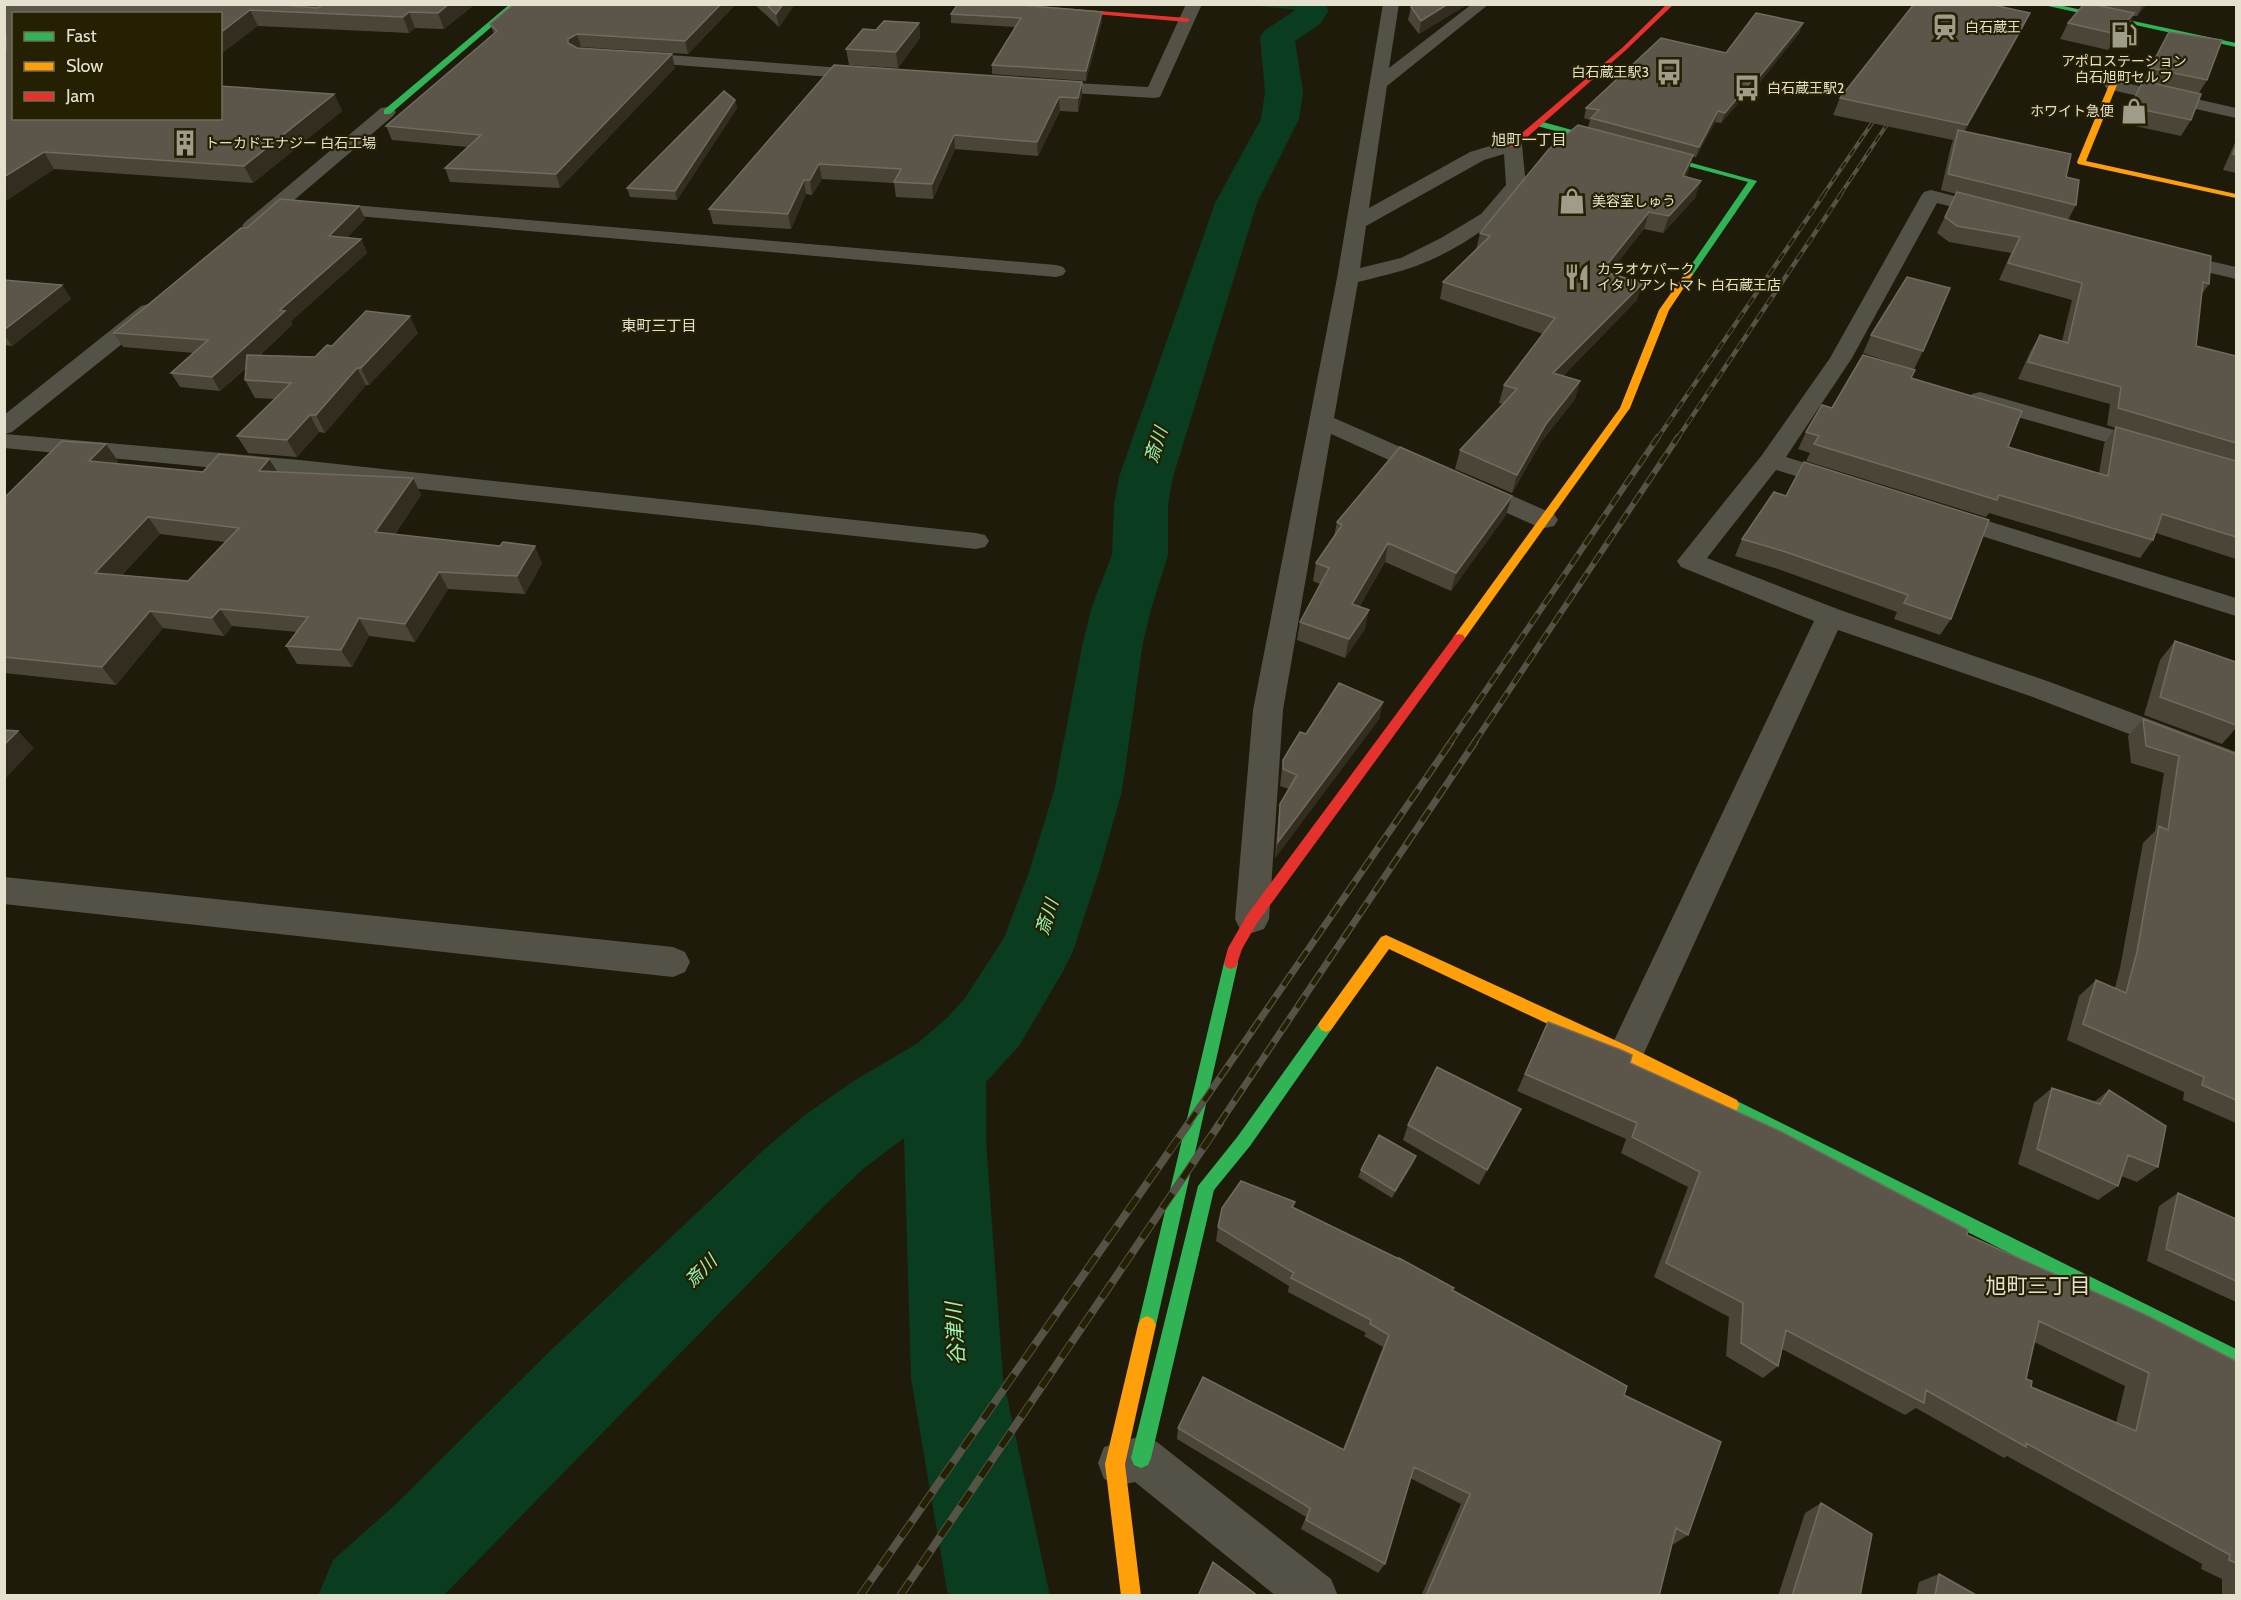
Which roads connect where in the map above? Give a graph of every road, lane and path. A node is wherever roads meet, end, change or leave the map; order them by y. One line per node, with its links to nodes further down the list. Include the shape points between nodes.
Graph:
1 (515, 4): 15 (street)
2 (980, 4): 8 (street)
3 (1194, 4): 8 (street)
4 (1390, 4): 12 (street)
5 (1482, 4): 12 (street)
6 (1671, 4): 17 (street)
7 (2047, 5): 9 (street)
8 (1187, 20): 13 (street, via 1155,93)
9 (2236, 45)
10 (616, 56): 11 (street)
11 (888, 76)
12 (1379, 84): 22 (street)
13 (1018, 85)
14 (2113, 85): 16 (street); 19 (street, via 2081,162)
15 (387, 112): 20 (street)
16 (2236, 113)
17 (1540, 124): 18 (street); 37 (street, via 1753,181 1664,310 1625,408)
18 (1513, 145): 22 (street, via 1476,156); 27 (street, via 1516,186 1488,218 1408,262)
19 (2236, 196)
20 (279, 204): 23 (street); 25 (street)
21 (2009, 216): 34 (street, via 1931,196 1852,361)
22 (1355, 224): 27 (street)
23 (234, 241)
24 (2143, 250): 26 (street)
25 (1056, 271)
26 (2236, 273)
27 (1348, 278): 30 (street)
28 (163, 300): 31 (street)
29 (1960, 393): 33 (street)
30 (1321, 421): 37 (street); 43 (street, via 1268,710)
31 (4, 427)
32 (4, 441): 38 (street, via 300,468)
33 (2167, 453)
34 (1771, 460): 35 (street); 40 (street, via 1690,561)
35 (1862, 489)
36 (1918, 507): 39 (street)
37 (1545, 520): 43 (street)
38 (976, 542)
39 (2236, 607)
40 (1830, 617): 41 (street, via 2040,689); 45 (street)
41 (2236, 764)
42 (4, 890): 44 (street)
43 (1252, 919): 47 (street, via 1234,948)
44 (673, 962)
45 (1626, 1053): 46 (street); 47 (street, via 1386,941 1244,1141 1206,1186)
46 (2236, 1358)
47 (1128, 1461): 48 (street); 49 (street)
48 (1131, 1596)
49 (1314, 1596)

